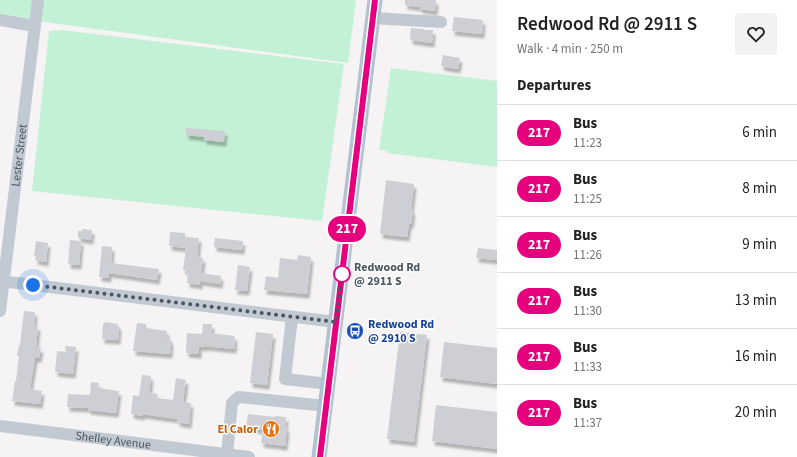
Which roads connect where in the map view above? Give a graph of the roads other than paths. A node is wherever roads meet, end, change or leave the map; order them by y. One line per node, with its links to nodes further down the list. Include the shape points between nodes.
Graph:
1 (38, 0): 6 (street, Lester Street)
2 (375, 0): 3 (main road)
3 (373, 18): 5 (street); 10 (main road)
4 (0, 20): 6 (street)
5 (442, 22)
6 (34, 26): 7 (street, Lester Street)
7 (2, 281): 8 (street, Lester Street); 9 (street)
8 (0, 311)
9 (292, 317): 10 (street); 11 (street, via 285,379)
10 (336, 322): 11 (main road)
11 (328, 384): 12 (main road)
12 (326, 406): 14 (street, via 239,397 232,403); 16 (main road)
13 (0, 426): 14 (street, Shelley Avenue)
14 (227, 454): 15 (street, Shelley Avenue)
15 (250, 457)
16 (320, 457)

